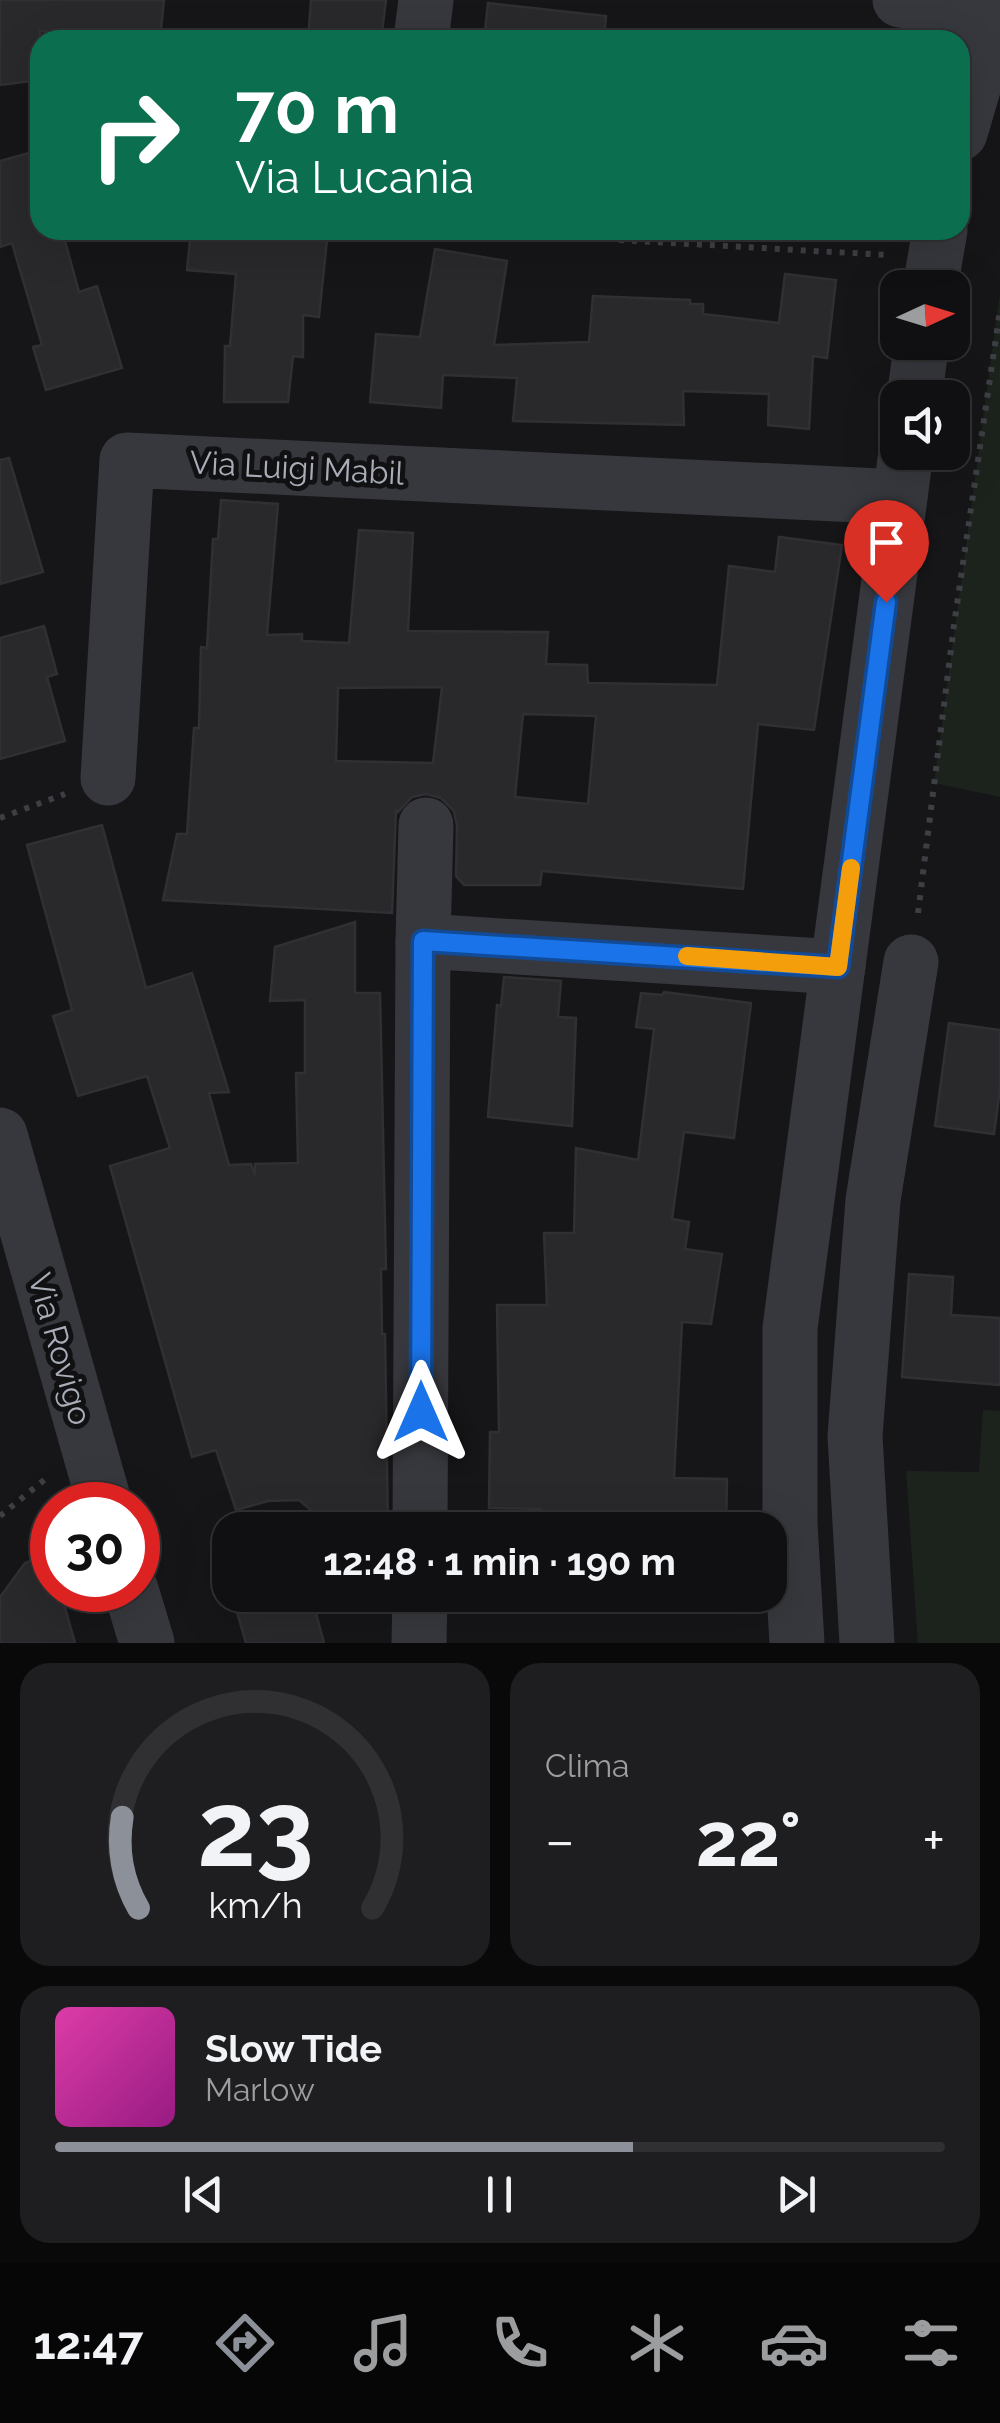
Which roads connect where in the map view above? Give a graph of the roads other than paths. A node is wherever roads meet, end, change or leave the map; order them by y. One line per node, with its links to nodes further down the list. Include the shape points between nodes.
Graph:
1 (426, 0): 4 (street)
2 (900, 0): 3 (street)
3 (997, 6): 5 (street)
4 (422, 30)
5 (970, 99)
6 (903, 475): 7 (street, Via Luigi Mabil, via 128,460); 11 (street)
7 (108, 778)
8 (426, 825): 9 (street)
9 (423, 941): 11 (street); 15 (street)
10 (911, 962): 21 (street, via 873,1200 855,1436)
11 (838, 967): 20 (street, via 790,1328)
12 (0, 1136): 13 (street, Via Rovigo)
13 (8, 1190): 14 (street, Via Rovigo)
14 (98, 1482)
15 (420, 1512)
16 (138, 1612): 18 (street)
17 (420, 1612): 19 (street)
18 (147, 1643)
19 (419, 1643)
20 (797, 1643)
21 (867, 1643)

